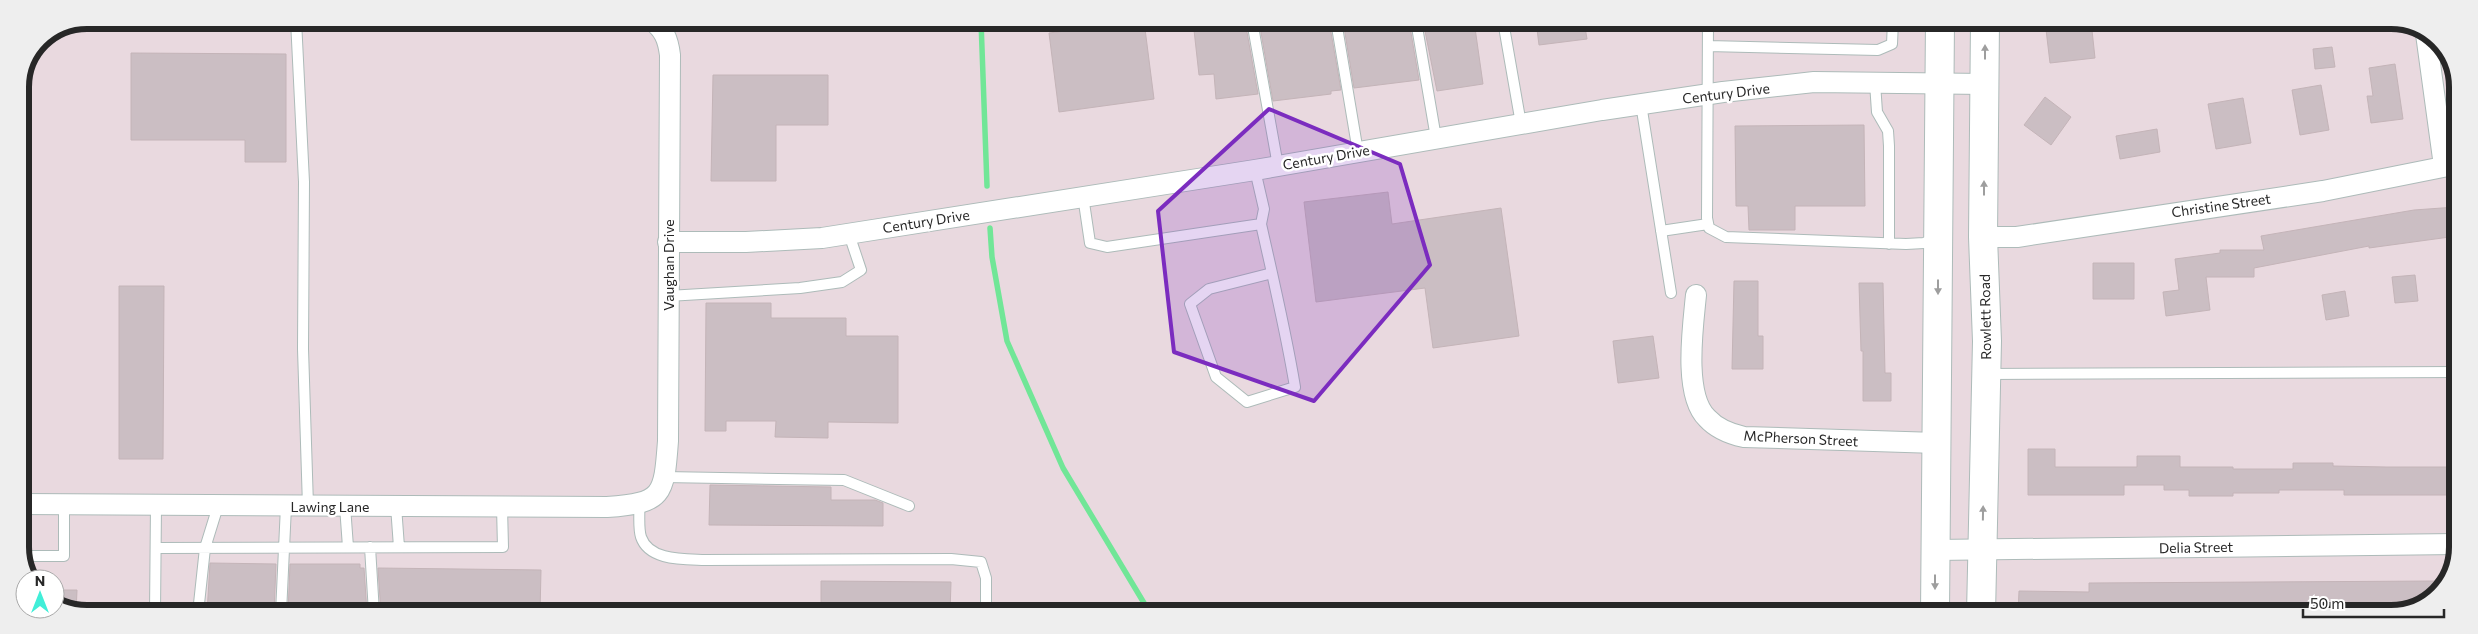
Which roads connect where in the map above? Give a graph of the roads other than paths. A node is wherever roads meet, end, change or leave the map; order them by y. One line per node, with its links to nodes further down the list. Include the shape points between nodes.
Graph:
1 (296, 29): 48 (lane, via 304,182 303,349)
2 (662, 29): 32 (street, Vaughan Drive, via 668,39 670,55)
3 (1253, 29): 23 (lane)
4 (1337, 29): 20 (lane)
5 (1417, 29): 19 (lane)
6 (1504, 29): 18 (lane)
7 (1708, 29): 12 (lane)
8 (1893, 29): 12 (lane, via 1892,44 1878,50)
9 (1940, 29): 14 (main road)
10 (1985, 29): 15 (main road, Rowlett Road, one-way to 10)
11 (2427, 41): 21 (street)
12 (1708, 46): 16 (lane)
13 (1875, 83): 14 (street, Century Drive); 16 (street, Century Drive, via 1814,82); 33 (lane, via 1877,112 1888,131)
14 (1940, 83): 15 (street, Century Drive); 31 (main road)
15 (1985, 84): 30 (main road, Rowlett Road, one-way to 15)
16 (1708, 95): 17 (street, Century Drive); 27 (lane)
17 (1641, 104): 18 (street, Century Drive); 28 (lane)
18 (1521, 124): 19 (street, Century Drive)
19 (1436, 138): 20 (street, Century Drive)
20 (1358, 152): 23 (street, Century Drive)
21 (2449, 155)
22 (2449, 165): 30 (street, Christine Street, via 2323,191 2017,237)
23 (1278, 166): 24 (street, Century Drive)
24 (1255, 170): 25 (street, Century Drive); 26 (lane, via 1264,209)
25 (1083, 196): 26 (lane, via 1090,243 1107,247); 29 (street, Century Drive)
26 (1261, 224): 34 (lane)
27 (1708, 224): 28 (lane); 33 (lane, via 1709,228 1726,237)
28 (1661, 230): 35 (lane)
29 (849, 234): 32 (street, Century Drive, via 746,242); 37 (lane, via 861,270 842,282 800,288)
30 (1984, 237): 39 (main road, Rowlett Road)
31 (1938, 238): 33 (lane, via 1924,243); 40 (main road, one-way to 40)
32 (668, 242): 37 (street, Vaughan Drive)
33 (1889, 244)
34 (1272, 273): 34 (lane, via 1296,387 1247,402 1216,377 1190,304 1209,289)
35 (1671, 292)
36 (1696, 295): 40 (street, McPherson Street, via 1691,374 1705,417 1716,426 1744,437)
37 (668, 296): 41 (street, Vaughan Drive, via 668,441)
38 (2449, 372): 39 (lane)
39 (1986, 374): 61 (main road, Rowlett Road, one-way to 39)
40 (1937, 443): 60 (main road)
41 (664, 477): 44 (street, Vaughan Drive, via 651,500); 51 (lane, via 844,480)
42 (29, 504): 43 (street, Lawing Lane)
43 (64, 504): 45 (street, Lawing Lane); 62 (lane, via 64,556)
44 (639, 504): 52 (street, Lawing Lane); 67 (lane, via 641,537 652,552 674,558 705,560 952,559 981,562 986,578)
45 (156, 506): 46 (street, Lawing Lane); 54 (lane)
46 (218, 506): 47 (street, Lawing Lane); 55 (lane)
47 (286, 506): 48 (street, Lawing Lane); 56 (lane)
48 (308, 506): 49 (street, Lawing Lane)
49 (345, 506): 50 (street, Lawing Lane); 57 (lane)
50 (396, 506): 52 (street, Lawing Lane); 59 (lane)
51 (910, 506)
52 (502, 507): 59 (lane, via 503,547)
53 (2449, 544): 61 (street, Delia Street)
54 (156, 548): 55 (lane); 63 (lane)
55 (205, 548): 56 (lane); 64 (lane)
56 (285, 548): 57 (lane); 65 (lane)
57 (348, 548): 58 (lane)
58 (370, 548): 59 (lane); 66 (lane)
59 (399, 548)
60 (1935, 550): 61 (street, Delia Street); 68 (main road, one-way to 68)
61 (1982, 550): 69 (main road, Rowlett Road)
62 (30, 556)
63 (155, 605)
64 (199, 605)
65 (281, 605)
66 (374, 605)
67 (986, 605)
68 (1935, 605)
69 (1981, 605)

